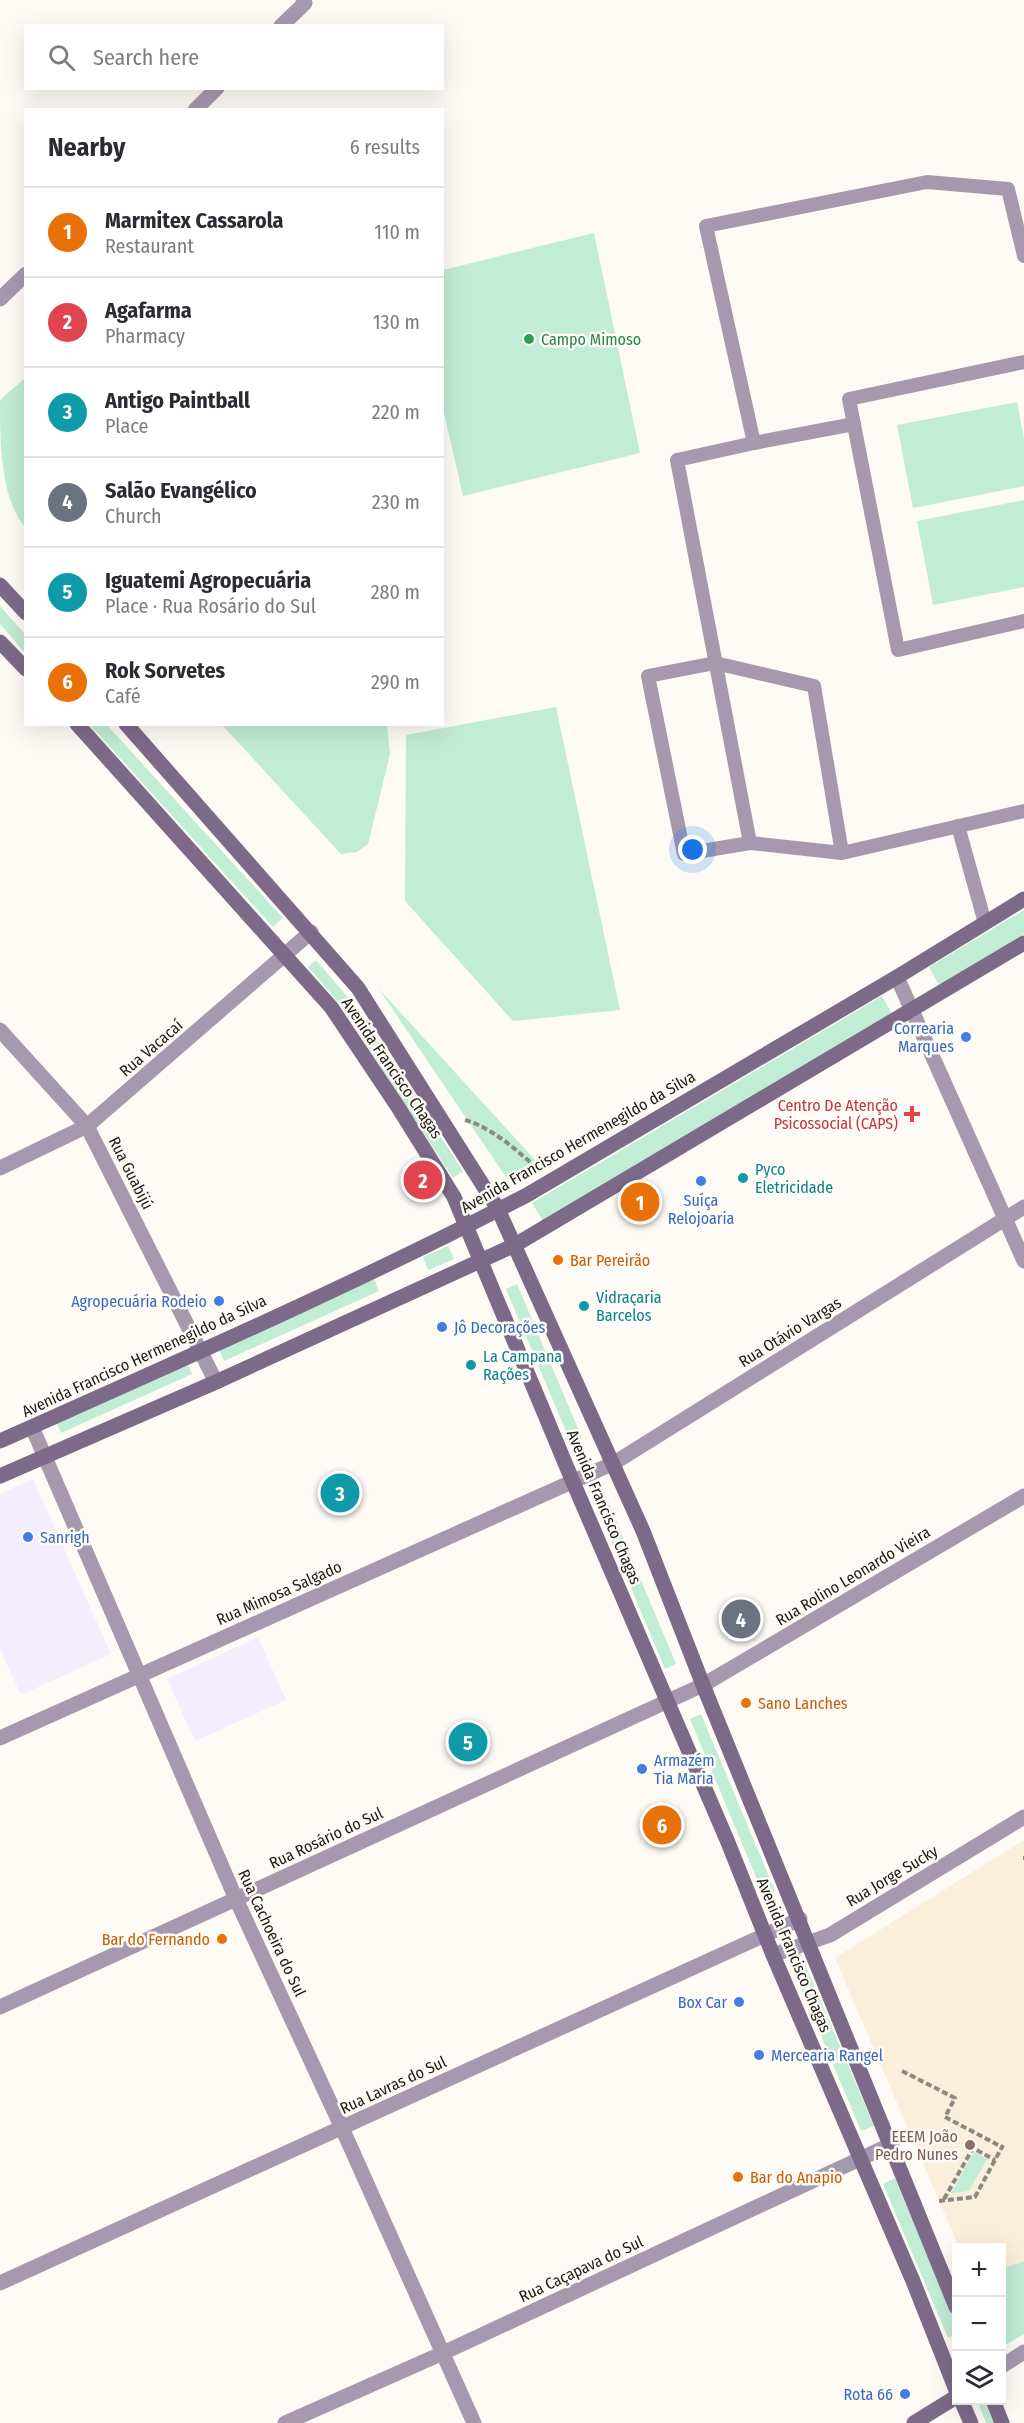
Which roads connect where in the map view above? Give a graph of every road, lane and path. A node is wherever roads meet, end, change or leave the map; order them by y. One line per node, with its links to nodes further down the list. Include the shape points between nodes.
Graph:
1 (304, 1): 2 (street)
2 (284, 24)
3 (215, 90): 4 (street)
4 (197, 108)
5 (1024, 256): 10 (lane, via 1008,189 927,182 706,226)
6 (24, 276): 7 (street)
7 (0, 299)
8 (1024, 362): 9 (lane, via 849,399)
9 (854, 424): 10 (lane); 13 (lane, via 898,650)
10 (754, 443): 15 (lane, via 677,460)
11 (0, 585): 12 (main road)
12 (24, 611)
13 (1024, 621)
14 (0, 642): 16 (main road)
15 (715, 663): 21 (lane); 21 (lane, via 648,676 684,854); 22 (lane, via 814,686)
16 (24, 667)
17 (79, 726): 27 (main road, Avenida Francisco Chagas)
18 (128, 726): 25 (main road, Avenida Francisco Chagas)
19 (1024, 811): 20 (lane)
20 (958, 826): 22 (lane); 24 (lane)
21 (750, 843): 22 (lane)
22 (842, 853)
23 (1024, 899): 24 (main road, Avenida Francisco Hermenegildo da Silva)
24 (985, 923): 28 (main road, Avenida Francisco Hermenegildo da Silva)
25 (311, 932): 27 (street, Rua Vacacaí); 31 (main road, Avenida Francisco Chagas, via 358,988)
26 (1024, 942): 29 (main road)
27 (285, 955): 32 (street, Rua Vacacaí); 38 (main road, Avenida Francisco Chagas, via 331,1007 398,1107 453,1197)
28 (897, 977): 29 (street); 34 (main road, Avenida Francisco Hermenegildo da Silva)
29 (912, 1010): 37 (street); 39 (main road)
30 (0, 1030): 32 (street, Rua Guabijú)
31 (439, 1113): 34 (path, via 475,1123 502,1139); 36 (main road, Avenida Francisco Chagas)
32 (87, 1126): 33 (street, Rua Vacacaí); 42 (street, Rua Guabijú)
33 (0, 1168)
34 (552, 1181): 36 (main road, Avenida Francisco Hermenegildo da Silva)
35 (1024, 1207): 37 (street, Rua Otávio Vargas)
36 (498, 1209): 38 (main road, Avenida Francisco Hermenegildo da Silva); 39 (main road, Avenida Francisco Chagas)
37 (1006, 1218): 40 (street); 47 (street, Rua Otávio Vargas)
38 (466, 1226): 41 (main road, Avenida Francisco Chagas); 42 (main road, Avenida Francisco Hermenegildo da Silva)
39 (515, 1245): 41 (main road); 47 (main road, Avenida Francisco Chagas)
40 (1024, 1261)
41 (480, 1262): 43 (main road); 49 (main road, Avenida Francisco Chagas)
42 (201, 1351): 43 (street, Rua Guabijú); 44 (main road, Avenida Francisco Hermenegildo da Silva)
43 (216, 1382): 46 (main road)
44 (32, 1427): 45 (main road, Avenida Francisco Hermenegildo da Silva); 46 (street, Rua Cachoeira do Sul)
45 (0, 1441)
46 (44, 1456): 48 (main road); 51 (street, Rua Cachoeira do Sul)
47 (614, 1463): 49 (street, Rua Otávio Vargas); 52 (main road, Avenida Francisco Chagas)
48 (0, 1476)
49 (573, 1482): 51 (street, Rua Mimosa Salgado); 53 (main road, Avenida Francisco Chagas)
50 (1024, 1496): 52 (street, Rua Rolino Leonardo Vieira)
51 (138, 1675): 54 (street, Rua Mimosa Salgado); 56 (street, Rua Cachoeira do Sul)
52 (704, 1685): 53 (street, Rua Rolino Leonardo Vieira); 57 (main road, Avenida Francisco Chagas)
53 (668, 1701): 56 (street, Rua Rosário do Sul); 58 (main road, Avenida Francisco Chagas)
54 (0, 1738)
55 (1024, 1817): 59 (street, Rua Jorge Sucky, via 830,1935)
56 (236, 1899): 61 (street, Rua Rosário do Sul); 63 (street, Rua Cachoeira do Sul)
57 (800, 1918): 58 (street, Rua Lavras do Sul); 59 (main road, Avenida Francisco Chagas)
58 (765, 1935): 60 (main road, Avenida Francisco Chagas); 63 (street, Rua Lavras do Sul)
59 (810, 1943): 60 (street, Rua Jorge Sucky); 64 (main road, Avenida Francisco Chagas)
60 (773, 1955): 65 (main road, Avenida Francisco Chagas)
61 (0, 2007)
62 (902, 2071): 66 (path, via 955,2098 945,2117 1002,2146)
63 (342, 2128): 67 (street, Rua Lavras do Sul); 70 (street, Rua Cachoeira do Sul)
64 (891, 2144): 65 (street, Rua Caçapava do Sul); 68 (main road, Avenida Francisco Chagas)
65 (860, 2158): 70 (street, Rua Caçapava do Sul); 72 (main road, Avenida Francisco Chagas)
66 (995, 2160): 66 (path, via 973,2148 941,2200 975,2197)
67 (0, 2283)
68 (953, 2297)
69 (1024, 2352): 71 (street)
70 (443, 2353): 76 (street, Rua Caçapava do Sul); 77 (street, Rua Cachoeira do Sul)
71 (1006, 2363)
72 (952, 2378)
73 (952, 2400): 78 (main road)
74 (963, 2405): 79 (main road)
75 (995, 2405): 80 (main road)
76 (285, 2423)
77 (474, 2423)
78 (914, 2423)
79 (971, 2423)
80 (1002, 2423)

